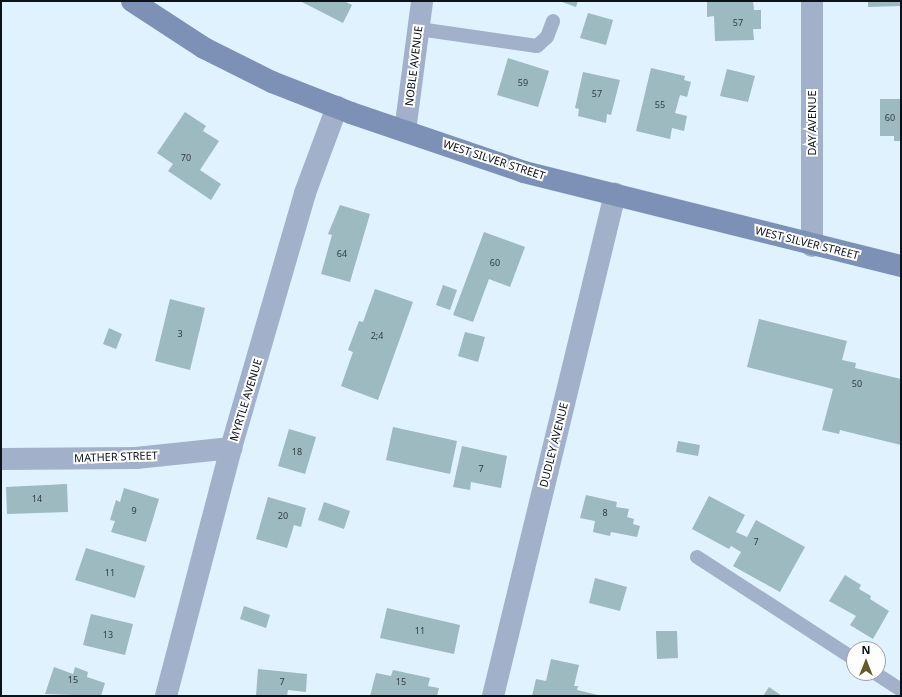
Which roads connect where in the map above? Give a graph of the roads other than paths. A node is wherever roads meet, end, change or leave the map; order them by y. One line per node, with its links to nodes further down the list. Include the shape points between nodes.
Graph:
1 (132, 1): 6 (main road, WEST SILVER STREET, via 204,48 272,82)
2 (422, 1): 5 (street, NOBLE AVENUE)
3 (812, 1): 9 (street, DAY AVENUE)
4 (553, 21): 5 (lane, via 547,37 537,46)
5 (419, 29): 7 (street, NOBLE AVENUE)
6 (337, 108): 7 (main road, WEST SILVER STREET); 11 (street, MYRTLE AVENUE, via 305,193)
7 (405, 130): 8 (main road, WEST SILVER STREET, via 524,172)
8 (615, 194): 9 (main road, WEST SILVER STREET); 18 (street, DUDLEY AVENUE)
9 (812, 246): 10 (main road, WEST SILVER STREET)
10 (901, 266)
11 (231, 448): 12 (street, MATHER STREET, via 136,458); 17 (street, MYRTLE AVENUE)
12 (1, 459)
13 (697, 557): 14 (lane)
14 (846, 655)
15 (886, 680): 16 (lane)
16 (901, 690)
17 (166, 696)
18 (493, 696)

